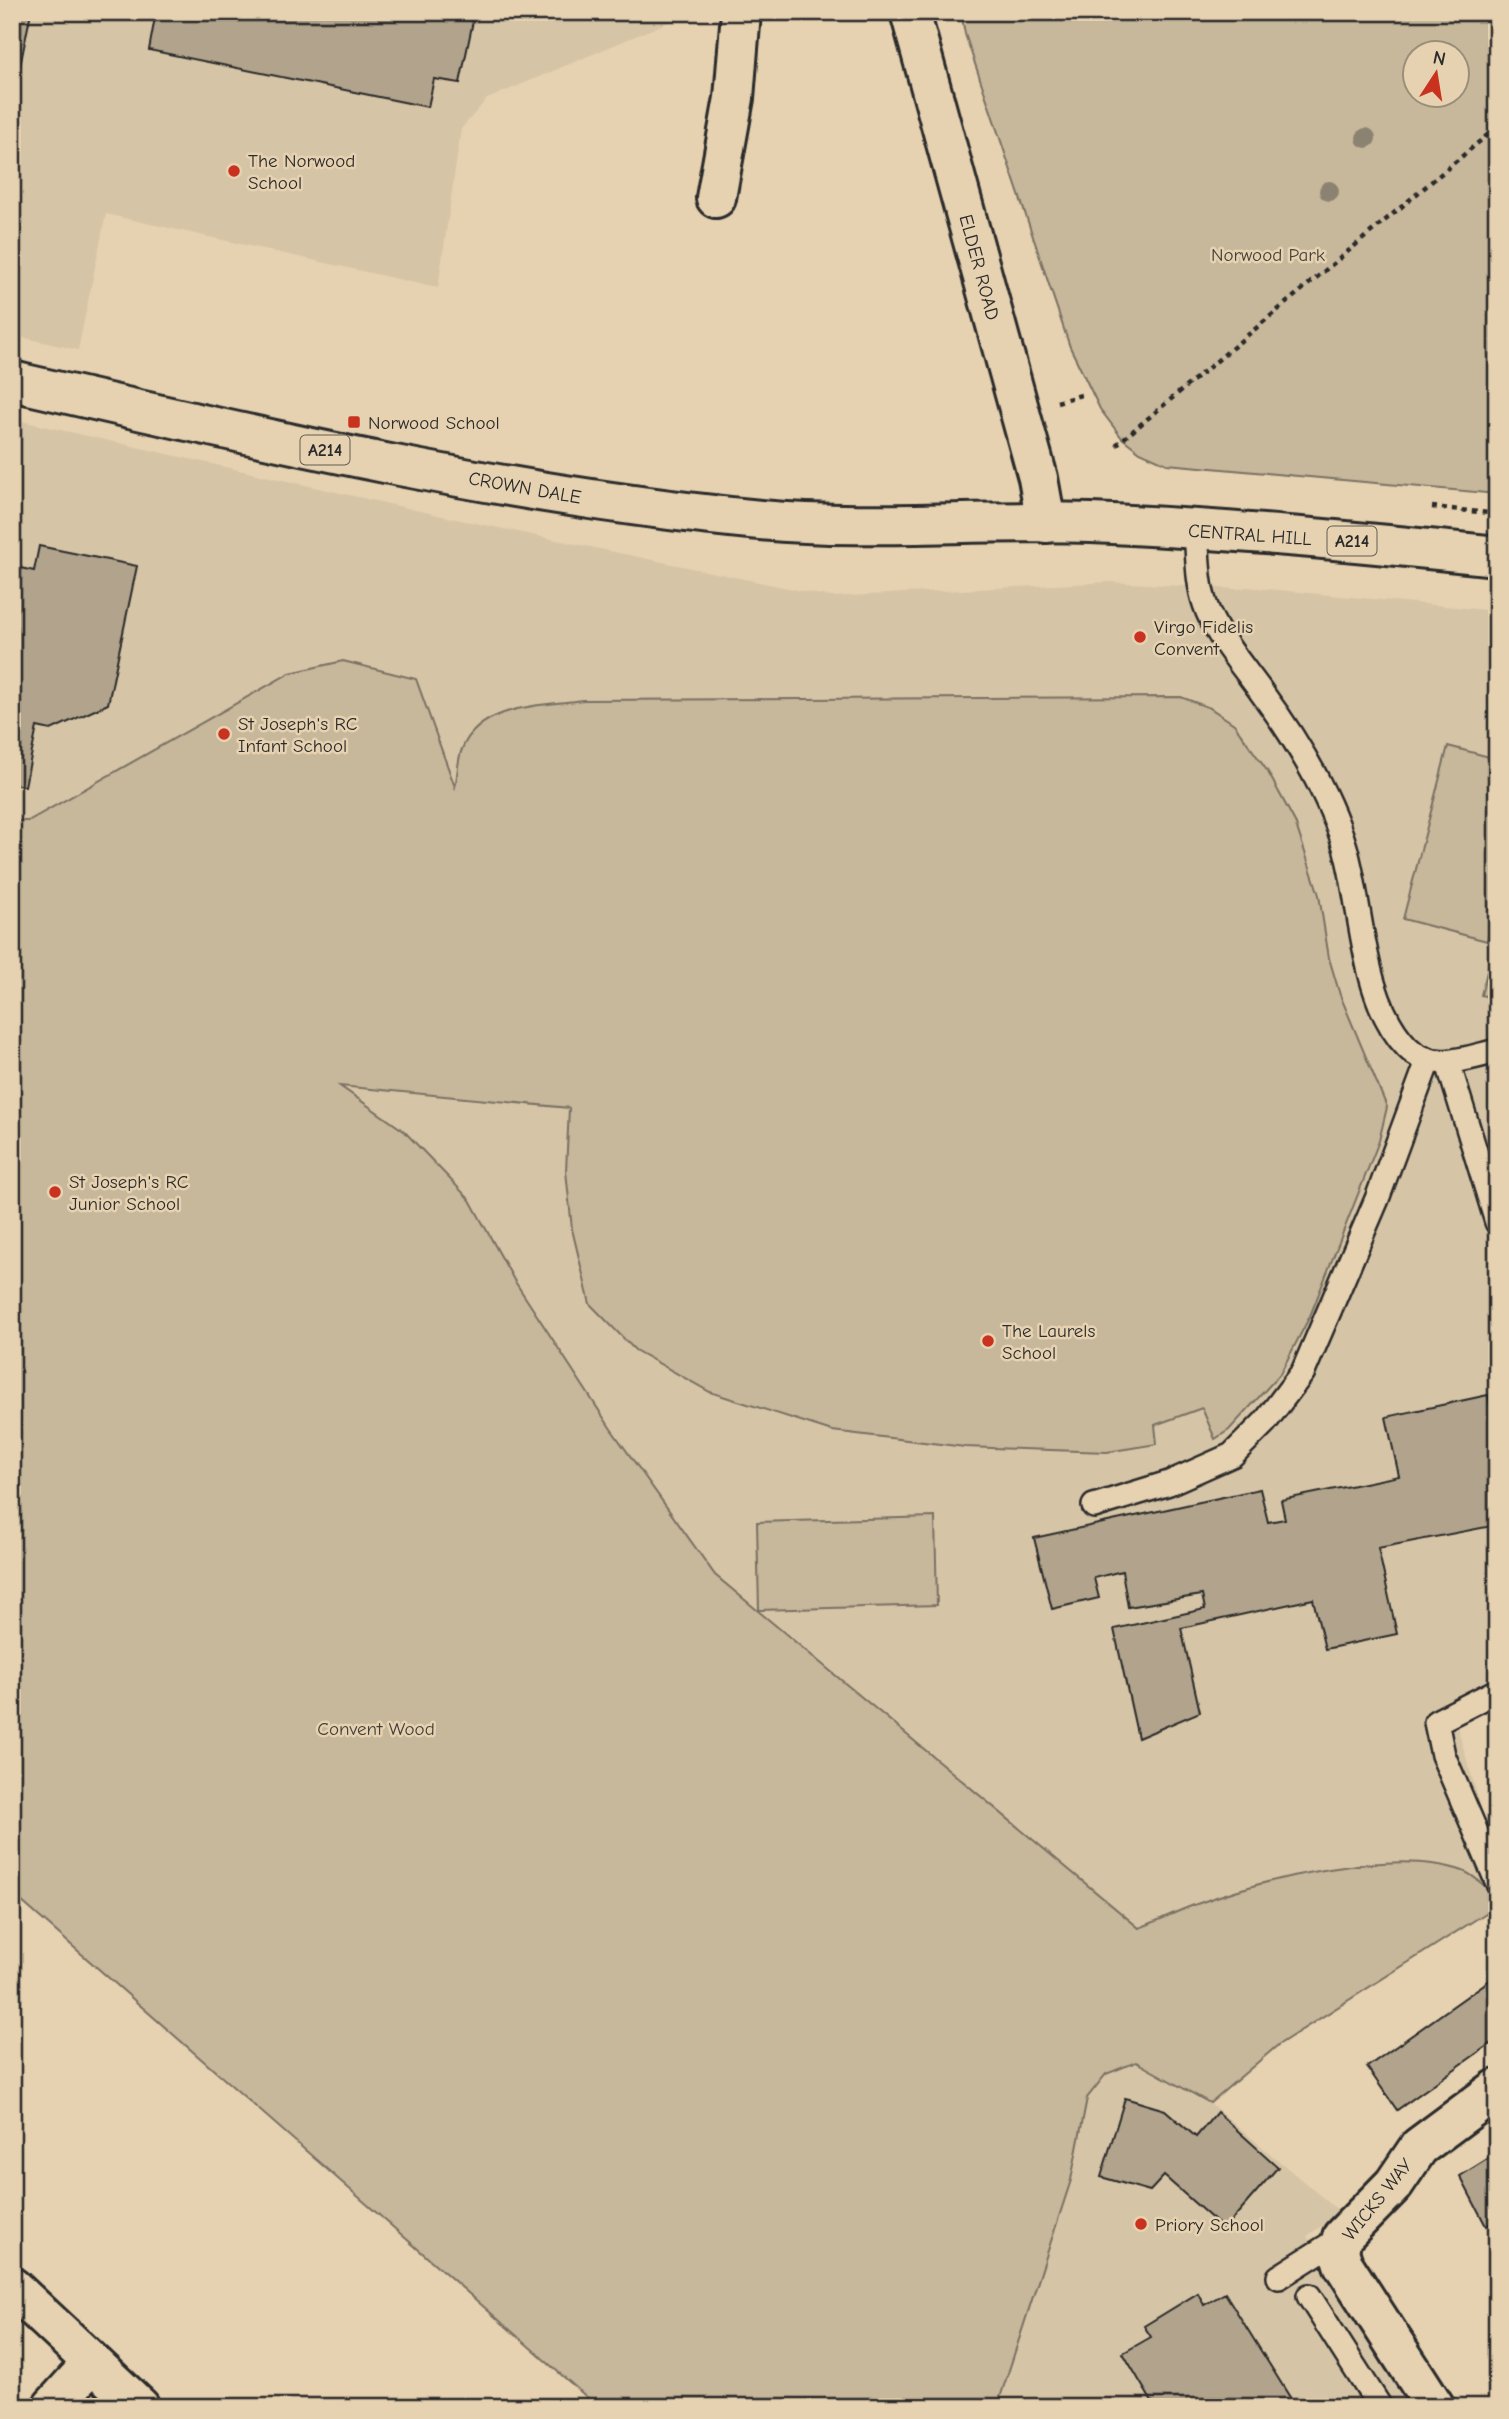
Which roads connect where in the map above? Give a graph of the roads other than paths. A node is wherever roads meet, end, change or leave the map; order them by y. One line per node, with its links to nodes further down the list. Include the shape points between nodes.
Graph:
1 (741, 12): 3 (main road, via 734,98)
2 (910, 12): 5 (main road, ELDER ROAD, via 1038,478)
3 (716, 198)
4 (12, 381): 5 (main road, CROWN DALE / A214, via 260,438 640,507 803,523)
5 (1046, 523): 6 (main road, CENTRAL HILL / A214)
6 (1196, 530): 7 (main road, CENTRAL HILL / A214); 9 (lane, via 1206,606 1291,735 1322,790 1344,845 1373,981 1388,1021 1408,1048)
7 (1497, 556)
8 (1497, 1051): 9 (lane)
9 (1438, 1062): 10 (lane); 11 (lane, via 1303,1372 1265,1422 1233,1455 1169,1483)
10 (1497, 1222)
11 (1094, 1506)
12 (1497, 1691): 13 (lane, via 1436,1722 1443,1755)
13 (1497, 1881)
14 (1497, 2089): 15 (main road, WICKS WAY, via 1419,2147 1394,2184)
15 (1342, 2237): 16 (lane); 23 (main road, WICKS WAY, via 1339,2251 1343,2264)
16 (1279, 2277)
17 (12, 2287): 19 (main road)
18 (1309, 2296): 22 (lane)
19 (92, 2364): 20 (main road); 21 (main road)
20 (52, 2407)
21 (140, 2407)
22 (1380, 2407)
23 (1435, 2407)

